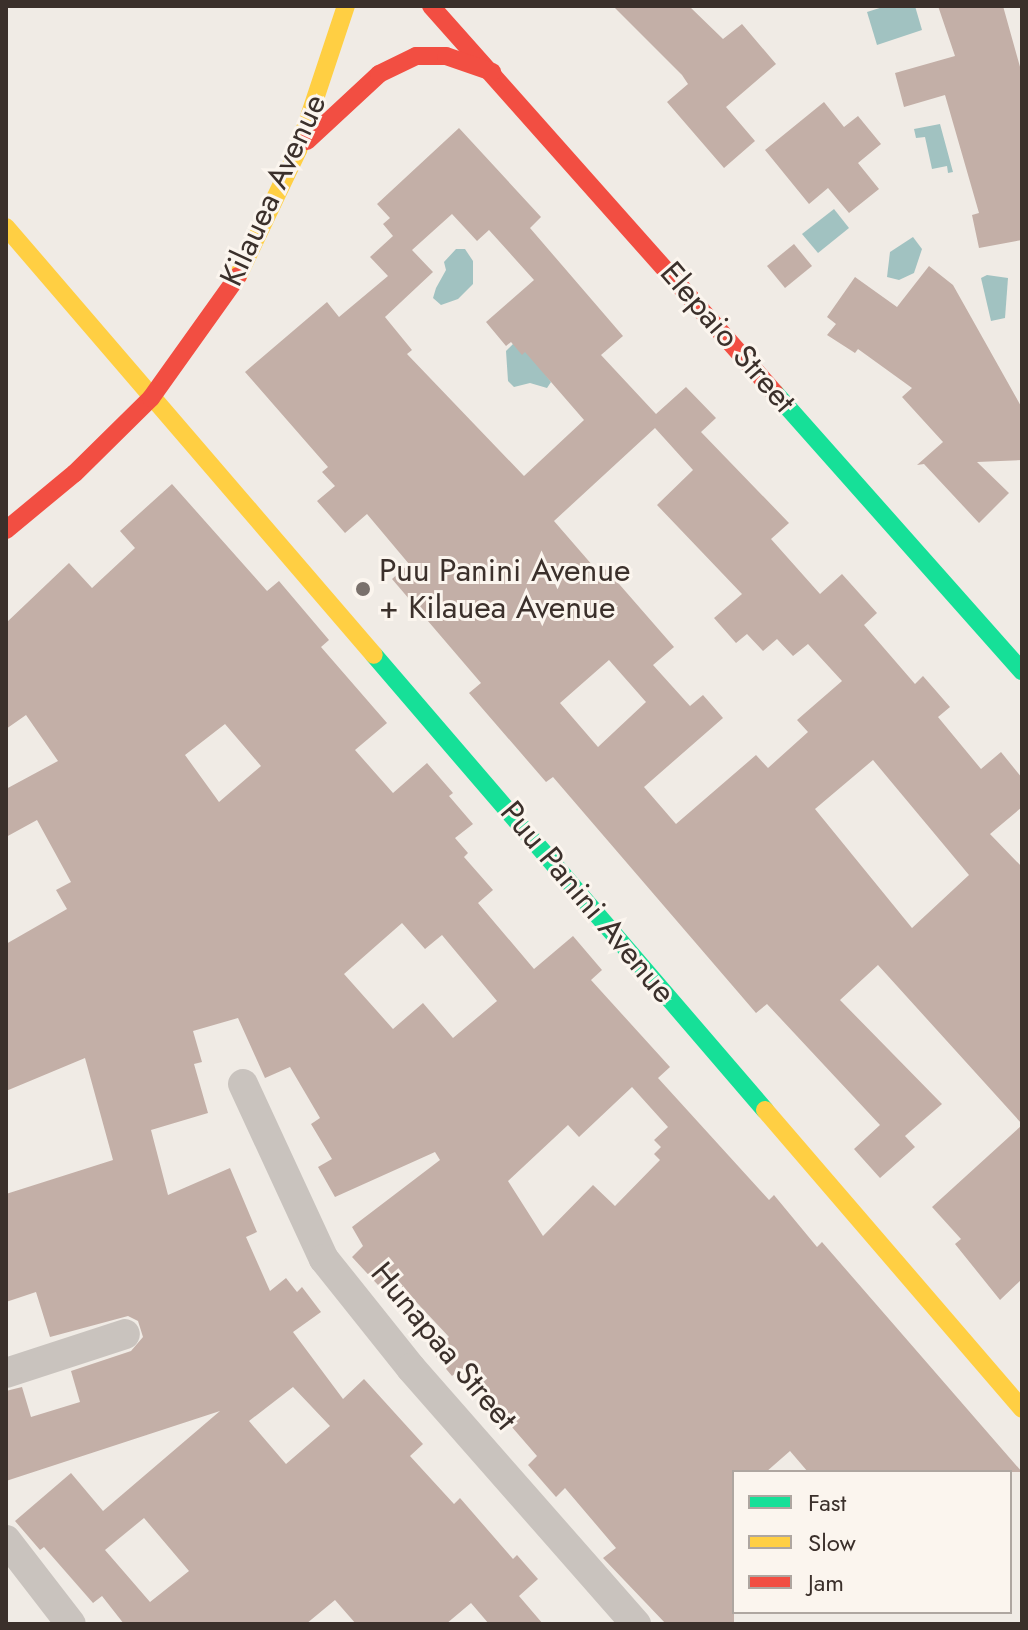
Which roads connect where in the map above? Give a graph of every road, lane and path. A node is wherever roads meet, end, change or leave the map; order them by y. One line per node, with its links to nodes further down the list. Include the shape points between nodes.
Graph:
1 (346, 6): 4 (street, Kilauea Avenue)
2 (431, 6): 3 (street, Elepaio Street)
3 (497, 74): 4 (street, via 446,56 416,56 379,74); 8 (street, Elepaio Street)
4 (298, 150): 6 (street, Kilauea Avenue, via 244,268)
5 (6, 227): 6 (street, Puu Panini Avenue)
6 (151, 398): 7 (street, Kilauea Avenue, via 75,473); 12 (street, Puu Panini Avenue, via 361,635)
7 (6, 530)
8 (1022, 671)
9 (243, 1084): 15 (street, Hunapaa Street, via 324,1259 411,1368)
10 (125, 1334): 11 (street)
11 (6, 1373)
12 (1022, 1409)
13 (6, 1540): 14 (street)
14 (71, 1624)
15 (636, 1624)

